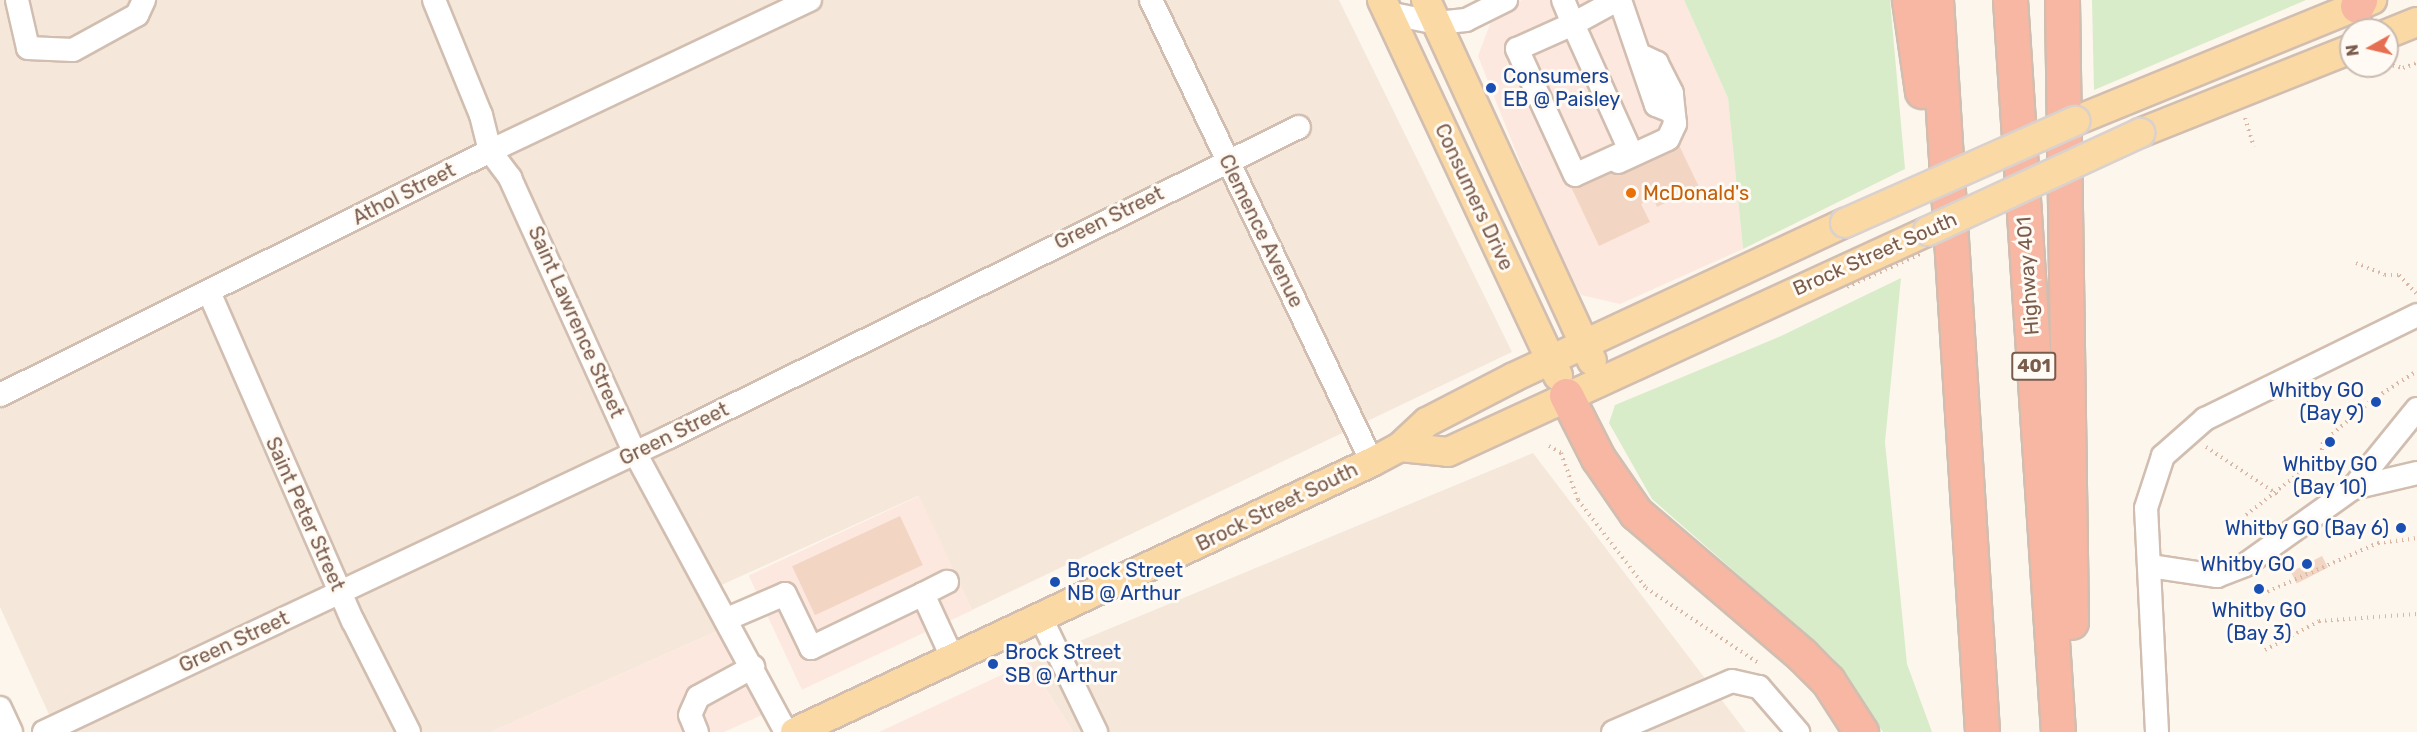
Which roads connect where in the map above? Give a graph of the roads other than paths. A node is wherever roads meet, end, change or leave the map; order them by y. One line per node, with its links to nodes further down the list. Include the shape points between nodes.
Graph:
1 (17, 0): 2 (street, via 28,48 73,50 137,15)
2 (144, 0)
3 (434, 0): 21 (street, Saint Lawrence Street, via 481,115)
4 (810, 0): 21 (street, Athol Street)
5 (1150, 0): 22 (street, Clemence Avenue)
6 (1506, 0): 15 (street, via 1466,20)
7 (1563, 0): 17 (street)
8 (1618, 0): 17 (street); 23 (street, via 1644,57 1641,71 1656,105 1671,111 1675,124 1668,139 1595,173)
9 (1909, 0): 45 (highway)
10 (1936, 0): 45 (highway)
11 (2010, 0): 58 (highway, Highway 401 / 401)
12 (2062, 0): 59 (highway, via 2071,373)
13 (2363, 2): 26 (main road, Brock Street South, bridge, via 2075,121)
14 (1385, 6): 15 (street); 27 (main road, Consumers Drive)
15 (1431, 11): 26 (main road, Consumers Drive)
16 (2417, 22): 18 (main road)
17 (1573, 24): 23 (street, via 1630,150); 23 (street, via 1517,49 1575,175)
18 (2399, 29)
19 (2339, 54): 28 (main road, Brock Street South, bridge, via 2140,134)
20 (1299, 127): 22 (street, Green Street)
21 (490, 151): 24 (street, Athol Street); 33 (street, Saint Lawrence Street, via 510,178)
22 (1226, 160): 33 (street, Green Street); 34 (street, Clemence Avenue)
23 (1579, 174)
24 (209, 292): 29 (street, Athol Street); 39 (street, Saint Peter Street)
25 (2416, 304): 37 (street, via 2205,419 2163,456 2146,507)
26 (1584, 344): 27 (main road, Brock Street South); 28 (main road, Consumers Drive)
27 (1550, 360): 30 (main road, Consumers Drive); 32 (main road, Brock Street South, via 1427,422)
28 (1600, 378): 30 (main road, Brock Street South)
29 (0, 395)
30 (1566, 395): 32 (main road, Brock Street South, via 1448,452); 56 (highway, via 1598,458 1636,513 1802,655 1828,681)
31 (2417, 409): 36 (street)
32 (1400, 447): 34 (main road, Brock Street South)
33 (634, 451): 39 (street, Green Street); 42 (street, Saint Lawrence Street)
34 (1372, 462): 41 (main road, Brock Street South)
35 (2417, 473): 36 (street)
36 (2353, 488): 37 (street, via 2245,565 2217,576)
37 (2150, 566): 60 (street)
38 (946, 582): 40 (street)
39 (340, 591): 48 (street, Green Street); 49 (street, Saint Peter Street)
40 (923, 594): 42 (street, via 811,648 785,594); 43 (street)
41 (1040, 616): 43 (main road, Brock Street South); 53 (street)
42 (727, 619): 44 (street, Saint Lawrence Street)
43 (952, 657): 52 (main road, Brock Street South)
44 (753, 667): 50 (street, via 698,697 690,715); 51 (street, Saint Lawrence Street)
45 (1979, 681): 57 (highway)
46 (0, 708): 47 (street)
47 (11, 732)
48 (44, 732)
49 (409, 732)
50 (697, 732)
51 (786, 732)
52 (795, 732)
53 (1096, 732)
54 (1613, 732): 55 (street, via 1732,681 1759,687)
55 (1798, 732)
56 (1861, 732)
57 (1982, 732)
58 (2058, 732)
59 (2070, 732)
60 (2157, 732)

